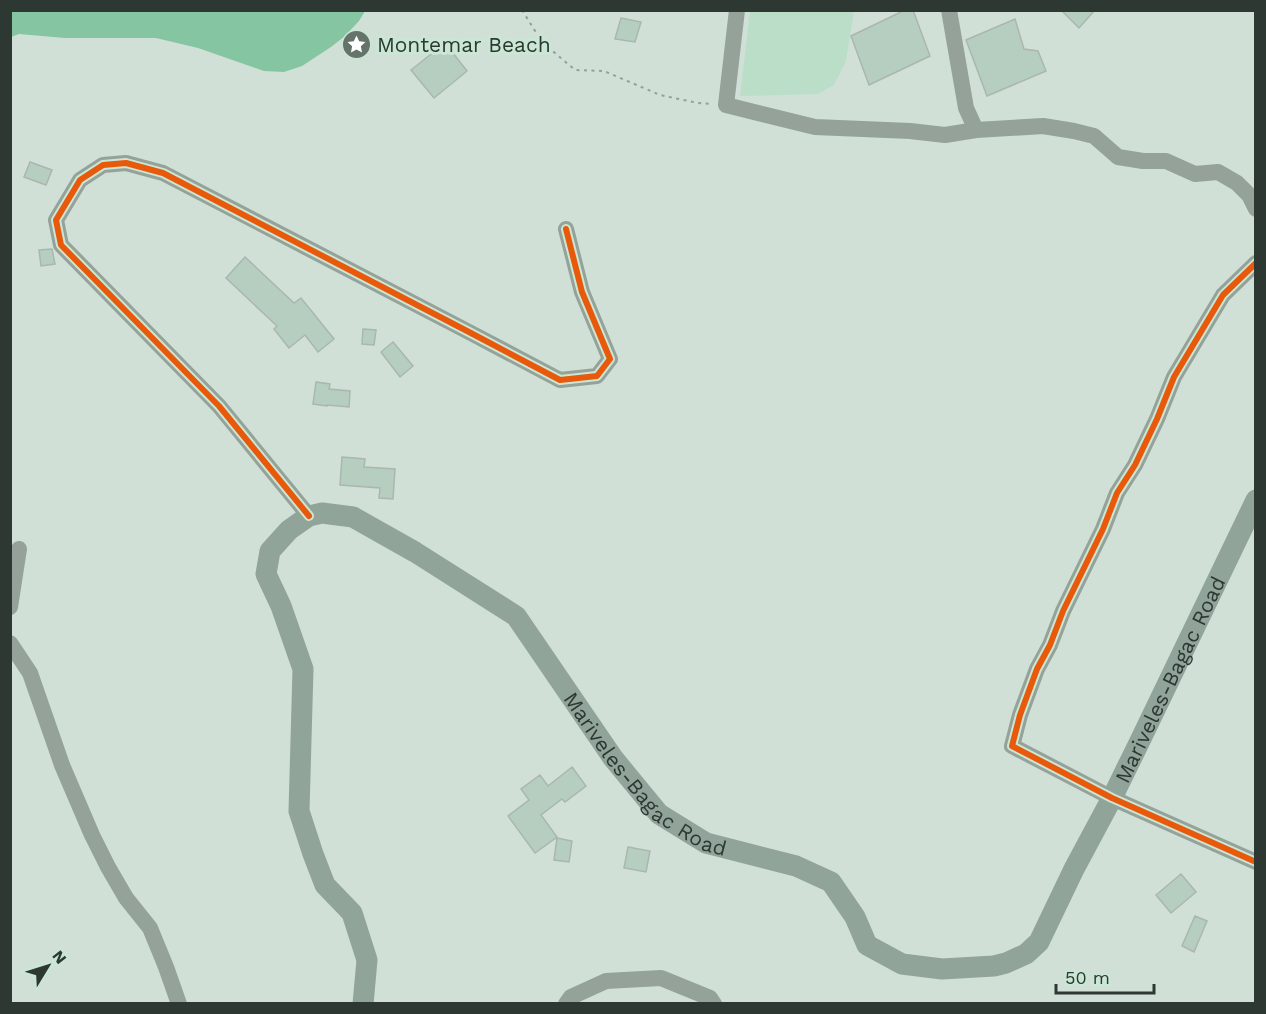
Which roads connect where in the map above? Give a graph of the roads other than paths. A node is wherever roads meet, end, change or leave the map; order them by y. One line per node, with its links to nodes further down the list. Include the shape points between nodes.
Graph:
1 (737, 10): 3 (street, via 726,105 815,127 945,135)
2 (949, 10): 3 (street, via 966,108)
3 (976, 130): 4 (street, via 1042,126 1094,136 1118,157 1166,161 1195,174 1218,172 1237,183)
4 (1256, 209)
5 (566, 229): 8 (street, via 582,292 610,359 597,376 560,380 163,173 126,163 103,165 80,180 56,220 61,244 219,406)
6 (1256, 263): 12 (street, via 1223,295 1174,377 1063,611 1020,715 1012,746)
7 (1256, 500): 12 (main road, Mariveles-Bagac Road)
8 (309, 516): 12 (main road, Mariveles-Bagac Road, via 322,513 352,517 516,616 613,758 659,814 706,843 796,866 831,882 855,917 867,945 902,964 942,969 994,966 1026,954 1039,942); 15 (main road, via 270,551 266,574 303,669 299,811 325,885 352,913 367,960)
9 (19, 549): 10 (street)
10 (10, 607)
11 (10, 643): 14 (street, via 30,673 92,835 126,898 150,928)
12 (1112, 798): 13 (street)
13 (1256, 862)
14 (178, 1004)
15 (363, 1004)
16 (566, 1004): 17 (street, via 571,997 606,981 661,978 710,998)
17 (714, 1004)

